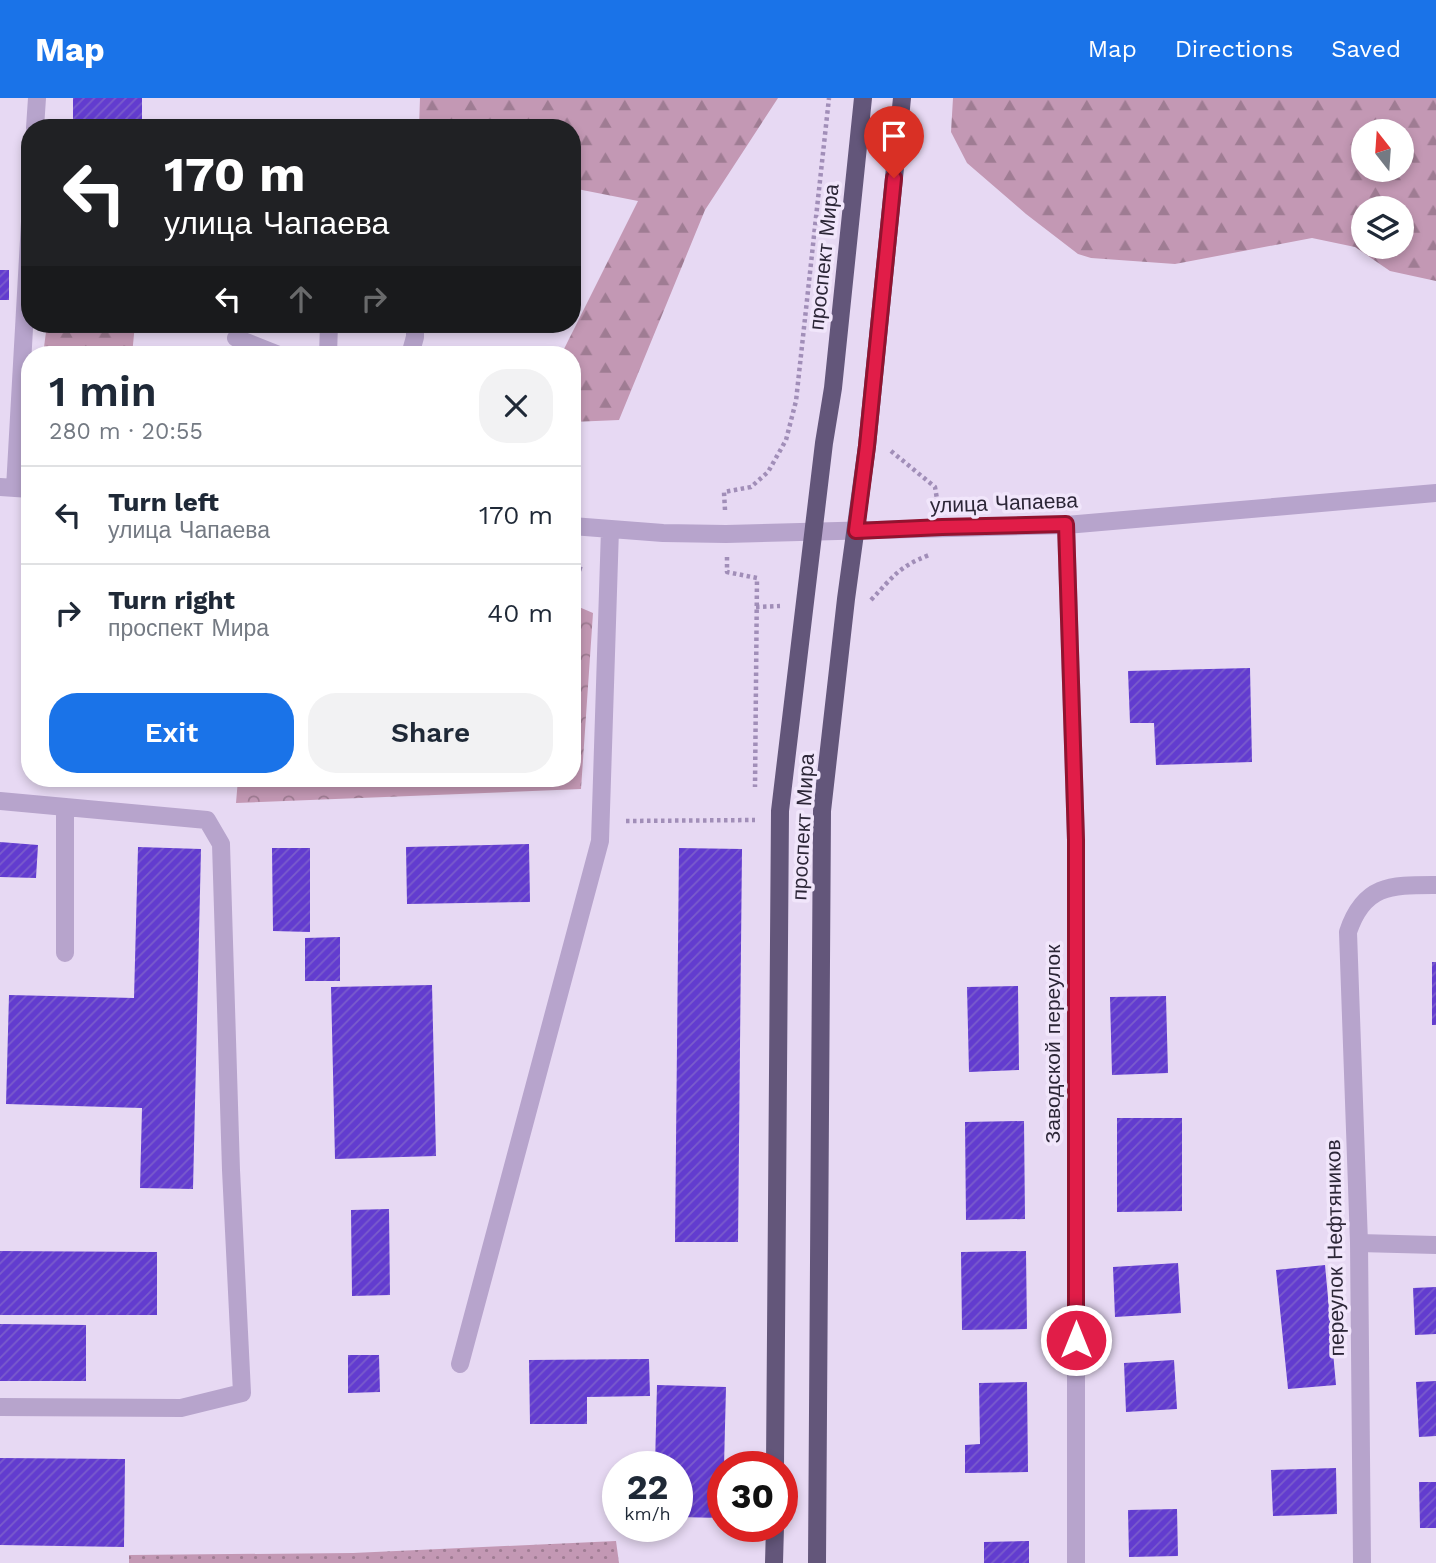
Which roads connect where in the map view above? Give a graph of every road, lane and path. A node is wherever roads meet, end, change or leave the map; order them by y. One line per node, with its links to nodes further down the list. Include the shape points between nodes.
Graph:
1 (37, 98): 4 (street)
2 (863, 98): 14 (main road, проспект Мира, via 834,388)
3 (902, 98): 13 (main road, проспект Мира)
4 (36, 119)
5 (236, 338): 6 (street)
6 (256, 346)
7 (21, 382): 8 (street)
8 (15, 488)
9 (1436, 493): 10 (street, улица Чапаева)
10 (1066, 524): 13 (street, улица Чапаева); 29 (street, Заводской переулок, via 1076,840)
11 (581, 527): 12 (street, улица Чапаева)
12 (610, 529): 14 (street, улица Чапаева); 18 (street)
13 (856, 531): 14 (street, улица Чапаева); 28 (main road, проспект Мира, via 822,811)
14 (813, 533): 25 (main road, проспект Мира, via 780,811)
15 (0, 801): 16 (street)
16 (65, 807): 20 (street); 24 (street, via 207,820 220,844 242,1393 181,1408)
17 (755, 820): 18 (path)
18 (601, 821): 23 (street, via 600,841)
19 (1436, 885): 21 (street, переулок Нефтяников, via 1385,888 1365,900 1348,932)
20 (65, 953)
21 (1359, 1244): 22 (street); 30 (street, переулок Нефтяников)
22 (1436, 1245)
23 (460, 1364)
24 (0, 1407)
25 (775, 1451)
26 (775, 1542): 27 (main road)
27 (774, 1563)
28 (817, 1563)
29 (1076, 1563)
30 (1362, 1563)

